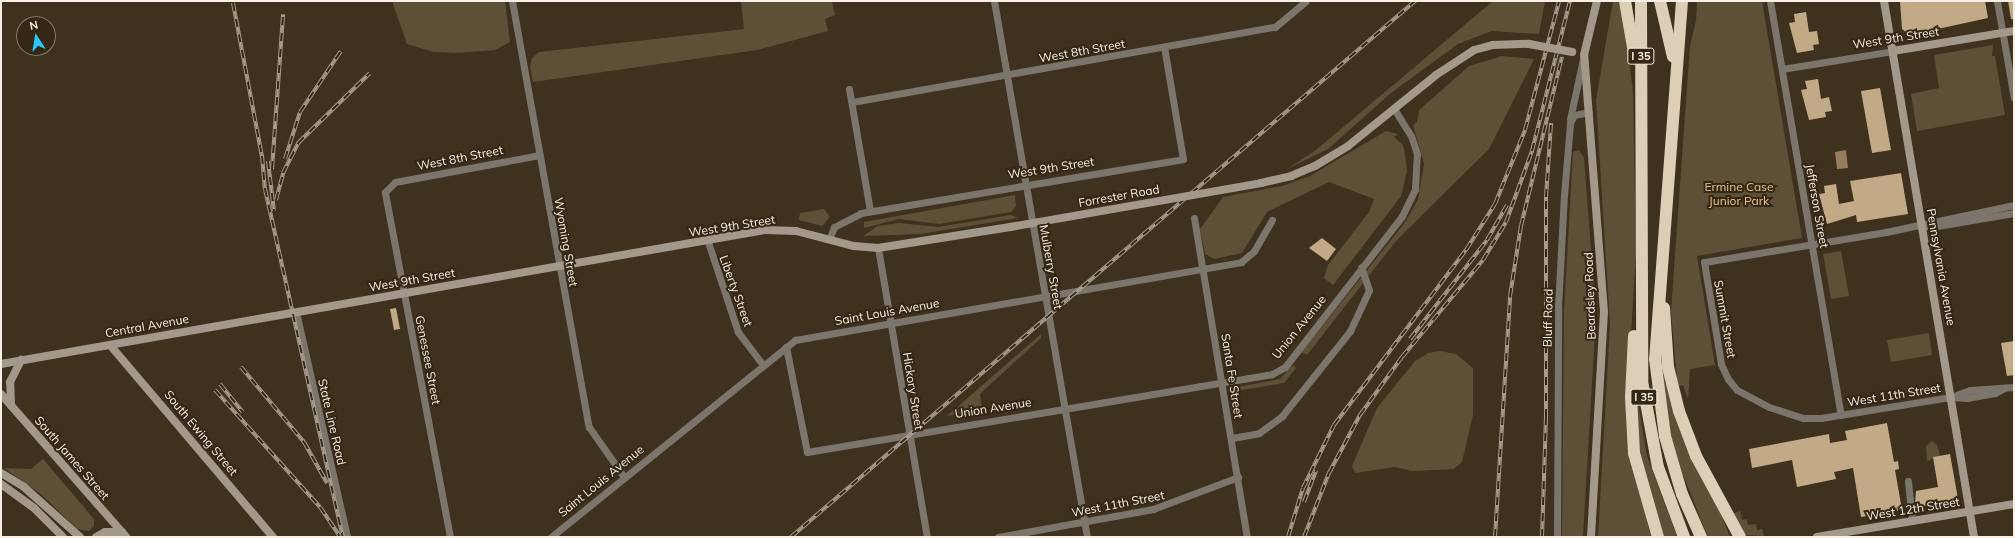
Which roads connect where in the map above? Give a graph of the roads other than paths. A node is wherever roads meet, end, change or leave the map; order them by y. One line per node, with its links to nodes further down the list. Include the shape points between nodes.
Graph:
1 (512, 1): 27 (street, Wyoming Street)
2 (994, 1): 18 (street, Mulberry Street)
3 (1306, 1): 14 (street, West 8th Street, via 1275,27)
4 (1597, 1): 16 (street, Beardsley Road)
5 (1641, 1): 25 (highway, I 35)
6 (1682, 1): 20 (highway, I 35)
7 (1770, 1): 17 (street, Jefferson Street)
8 (1884, 1): 15 (street, Pennsylvania Avenue)
9 (1997, 1): 13 (street)
10 (1662, 6): 20 (highway, via 1672,50)
11 (1626, 7): 25 (highway)
12 (2014, 31): 13 (street, West 9th Street)
13 (2003, 33): 15 (street, West 9th Street); 21 (street)
14 (1164, 47): 18 (street, West 8th Street); 28 (street, West 9th Street, via 1183,159)
15 (1894, 51): 17 (street, West 9th Street); 35 (street, Pennsylvania Avenue)
16 (1584, 55): 23 (street, bridge, via 1529,44 1493,45 1474,50 1436,75); 24 (street, Beardsley Road); 26 (street, Beardsley Road)
17 (1782, 69): 38 (street, Jefferson Street)
18 (1007, 76): 22 (street, West 8th Street); 28 (street, Mulberry Street)
19 (849, 89): 22 (street)
20 (1675, 98): 44 (highway, I 35)
21 (2014, 98)
22 (852, 102): 31 (street)
23 (1394, 109): 39 (street, Forrester Road, bridge, via 1348,146 1315,166 1292,176); 42 (street, Union Avenue, via 1411,136 1417,154 1415,189 1402,216)
24 (1589, 112): 26 (street, via 1574,115); 87 (street, Beardsley Road, via 1604,312)
25 (1642, 112): 40 (highway, I 35)
26 (1570, 123): 86 (street, Bluff Road, via 1558,308)
27 (539, 154): 29 (street, West 8th Street, via 395,182); 41 (street, Wyoming Street)
28 (1026, 185): 31 (street, West 9th Street); 46 (street, Mulberry Street)
29 (387, 188): 45 (street, Genessee Street, via 385,197)
30 (2014, 204): 35 (street, via 1930,220)
31 (870, 211): 36 (street, West 9th Street, via 846,219 834,227)
32 (2014, 213): 35 (street, via 1931,227)
33 (1194, 218): 43 (street, Santa Fe Street)
34 (1272, 220): 43 (street, Saint Louis Avenue, via 1248,258)
35 (1921, 225): 38 (street); 58 (street, Pennsylvania Avenue)
36 (829, 239): 37 (street, West 9th Street, via 781,230); 39 (street, Forrester Road, via 854,246)
37 (708, 242): 41 (street, West 9th Street); 53 (street, Liberty Street, via 738,332)
38 (1812, 244): 57 (street, Summit Street, via 1704,262 1721,364 1728,379); 61 (street, Jefferson Street)
39 (878, 248): 48 (street, Hickory Street)
40 (1642, 253): 88 (highway, via 1632,368 1631,427 1641,486); 89 (highway, I 35, via 1642,365 1647,419 1662,482)
41 (559, 266): 45 (street, West 9th Street); 65 (street, Wyoming Street, via 589,427)
42 (1361, 267): 54 (street, Union Avenue, via 1284,367 1272,374); 63 (street, via 1369,290 1350,331 1282,416 1259,433)
43 (1203, 269): 46 (street, Saint Louis Avenue); 54 (street, Santa Fe Street)
44 (1662, 276): 90 (highway, I 35, via 1655,345 1659,405 1676,475); 91 (highway, via 1668,367 1679,411 1696,456)
45 (404, 294): 47 (street, West 9th Street); 80 (street, Genessee Street)
46 (1045, 296): 48 (street, Saint Louis Avenue); 60 (street, Mulberry Street)
47 (296, 312): 49 (street, Central Avenue); 79 (street, State Line Road)
48 (891, 323): 50 (street, Saint Louis Avenue, via 796,340); 62 (street, Hickory Street)
49 (110, 345): 51 (street, Central Avenue); 78 (street, South Ewing Street)
50 (786, 347): 53 (street, Saint Louis Avenue); 62 (street, Union Avenue, via 807,452)
51 (21, 360): 52 (street, Central Avenue); 59 (street, via 10,382)
52 (1, 364)
53 (763, 365): 65 (street, Saint Louis Avenue)
54 (1222, 382): 60 (street, Union Avenue); 63 (street, Santa Fe Street)
55 (2014, 387): 58 (street, West 11th Street, via 1995,394 1967,398)
56 (1, 394): 59 (street, South James Street)
57 (1745, 396): 61 (street, West 11th Street, via 1803,418)
58 (1951, 397): 61 (street, West 11th Street); 70 (street, Pennsylvania Avenue)
59 (10, 405): 74 (street, South James Street)
60 (1065, 409): 62 (street, Union Avenue); 72 (street, Mulberry Street)
61 (1841, 415)
62 (909, 434): 82 (street, Hickory Street)
63 (1232, 438): 66 (street, Santa Fe Street)
64 (3, 474): 76 (street, via 29,491)
65 (624, 477): 81 (street, Saint Louis Avenue)
66 (1238, 477): 72 (street, West 11th Street, via 1175,503); 85 (street, Santa Fe Street)
67 (1908, 481): 71 (street)
68 (1, 484): 75 (street, via 34,508)
69 (2014, 504): 70 (street, West 12th Street)
70 (1970, 512): 71 (street, West 12th Street); 93 (street, Pennsylvania Avenue)
71 (1912, 521): 73 (street, West 12th Street)
72 (1084, 522): 83 (street, West 11th Street); 84 (street, Mulberry Street)
73 (1859, 534): 92 (street, West 12th Street)
74 (123, 535): 77 (street, via 105,532)
75 (63, 537)
76 (80, 537)
77 (96, 537)
78 (273, 537)
79 (347, 537)
80 (450, 537)
81 (551, 537)
82 (927, 537)
83 (998, 537)
84 (1087, 537)
85 (1247, 537)
86 (1557, 537)
87 (1592, 537)
88 (1658, 537)
89 (1684, 537)
90 (1701, 537)
91 (1740, 537)
92 (1816, 537)
93 (1974, 537)

